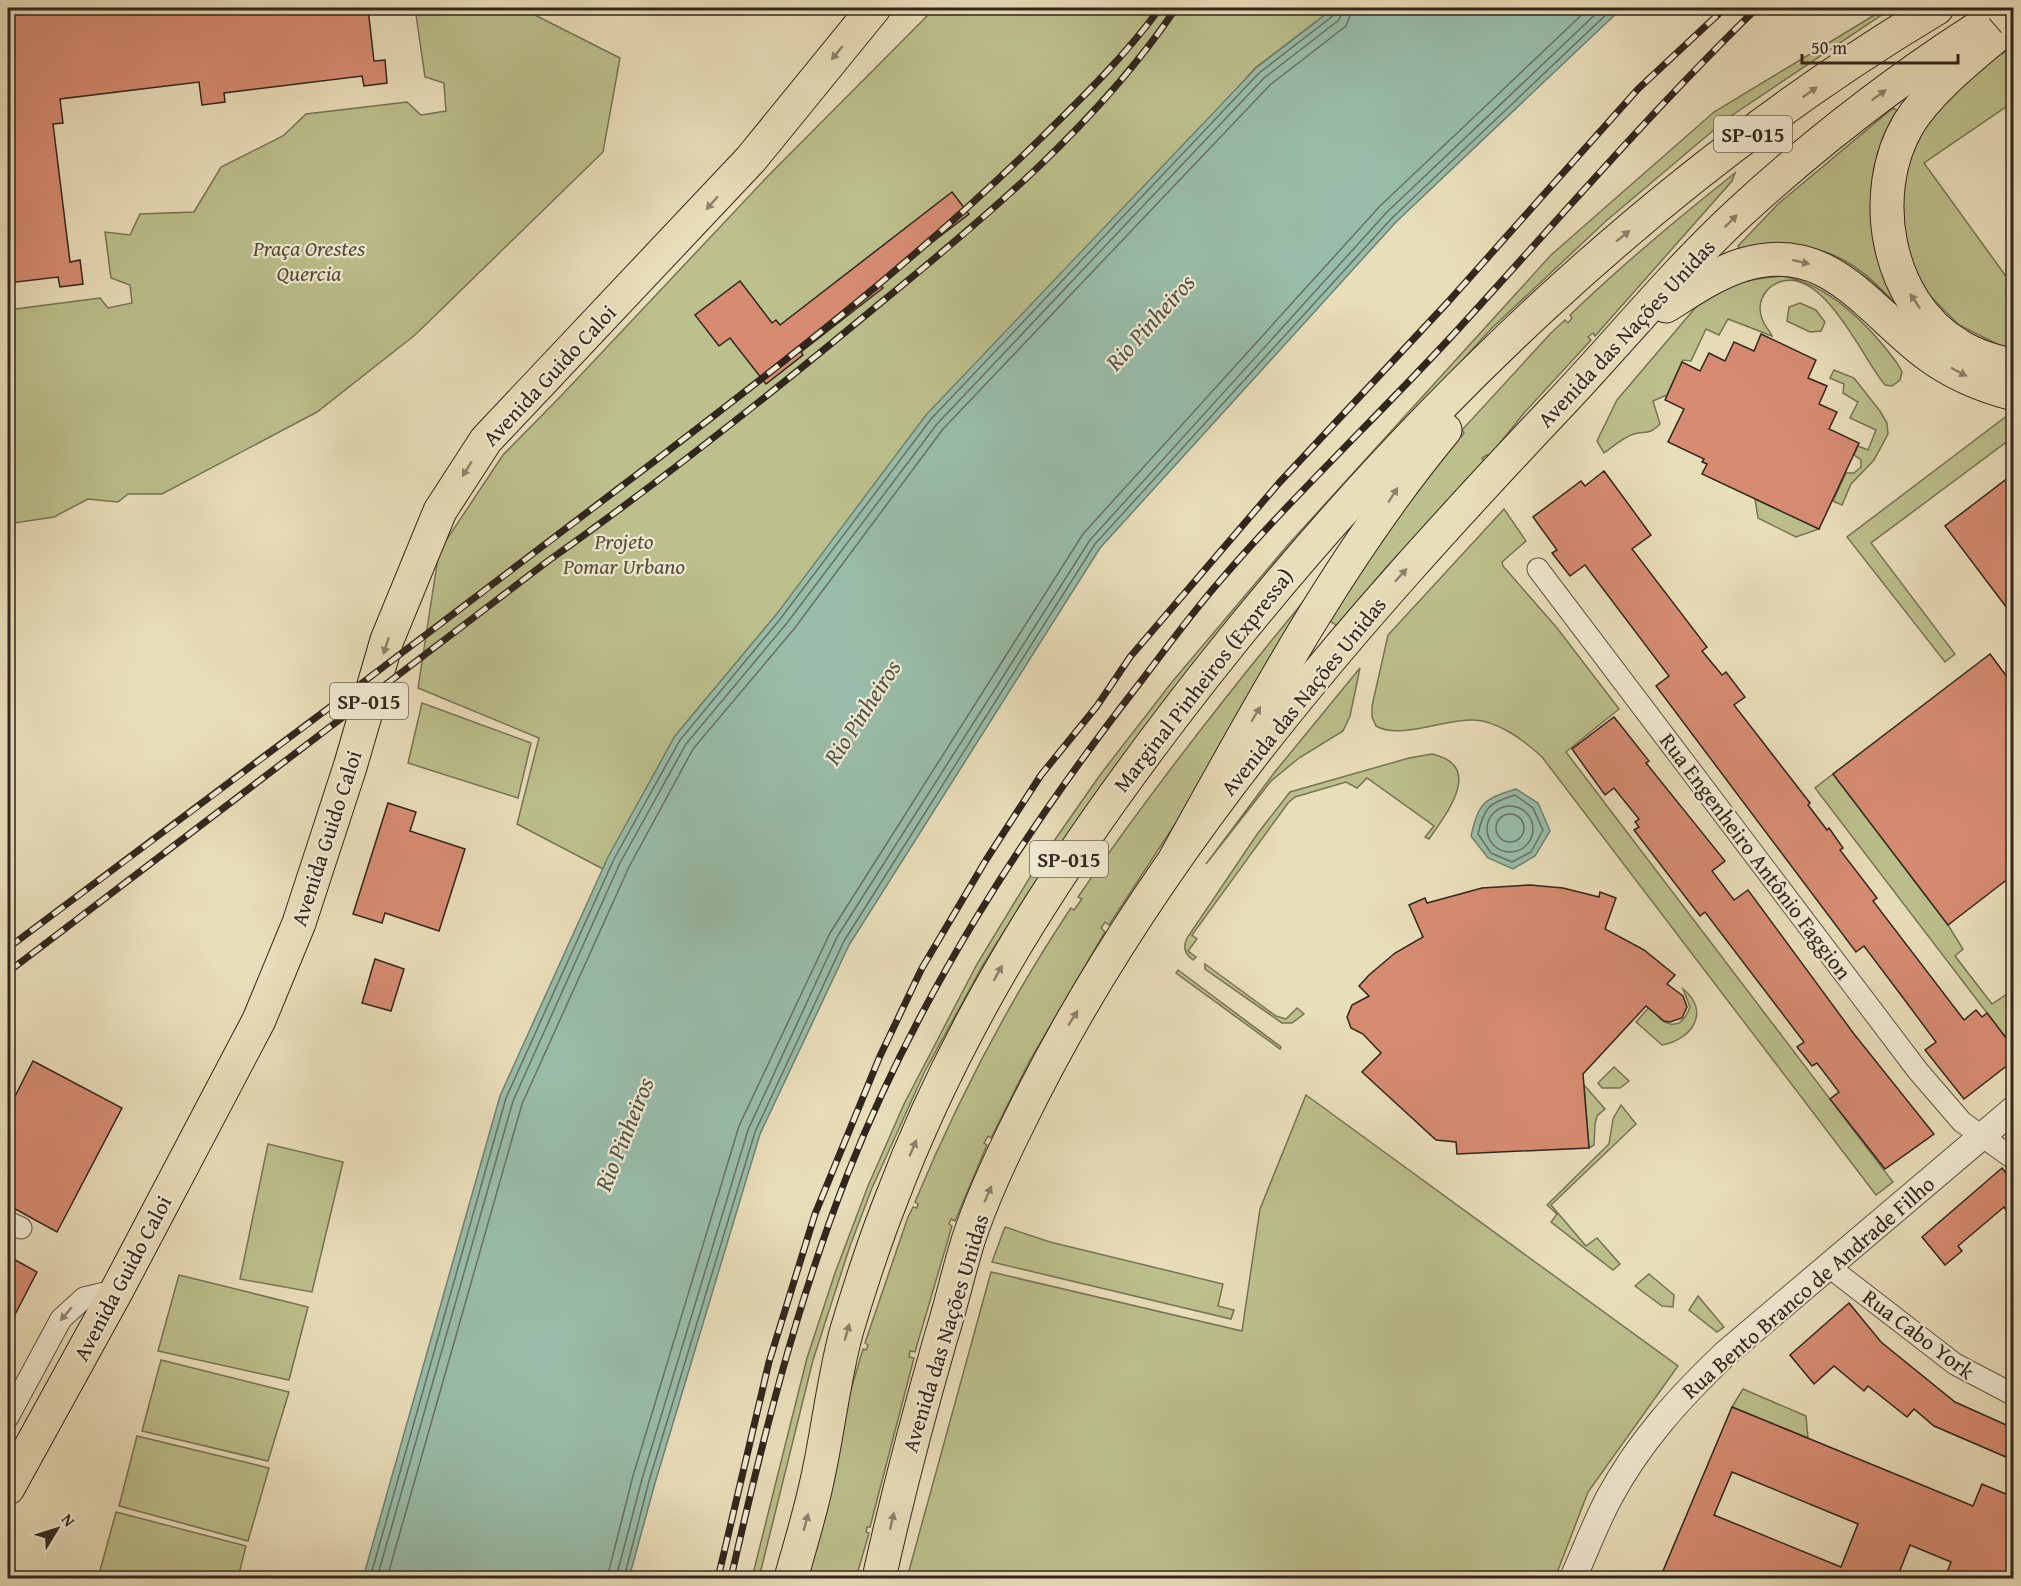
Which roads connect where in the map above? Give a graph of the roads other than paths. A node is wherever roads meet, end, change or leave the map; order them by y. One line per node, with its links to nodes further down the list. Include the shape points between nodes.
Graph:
1 (874, 8): 16 (highway, Avenida Guido Caloi / SP-015, one-way to 16, via 743,168 486,440 440,511 387,640 299,923 271,992)
2 (1937, 8): 6 (highway, Marginal Pinheiros (Expressa) / SP-015, one-way to 2, via 1806,94)
3 (2002, 8): 5 (main road, bridge)
4 (2010, 8): 7 (highway, Avenida das Nações Unidas, one-way to 4, via 1738,214 1857,111 1946,47)
5 (2013, 22): 8 (highway, one-way to 5, via 1957,345 1935,326 1913,299 1895,261 1886,222 1887,189 1896,149 1910,122 1928,99)
6 (1577, 273): 11 (highway, one-way to 6, via 1267,697 1401,484); 20 (highway, Marginal Pinheiros (Expressa) / SP-015, one-way to 6, via 817,1483 846,1335 891,1199 944,1077 1038,904 1105,805 1268,595 1378,471)
7 (1617, 339): 9 (highway, one-way to 9, via 1707,280 1751,263 1797,260 1826,270 1854,288 1929,356 1971,379); 11 (highway, Avenida das Nações Unidas, one-way to 7, via 1353,630)
8 (2013, 366)
9 (2013, 394)
10 (1538, 569): 13 (street, Rua Engenheiro Antônio Faggion, via 1918,1071 1962,1122)
11 (1176, 856): 21 (highway, Avenida das Nações Unidas, one-way to 11, via 930,1371 973,1228 1015,1130 1068,1026)
12 (2013, 1109): 13 (street, Rua Bento Branco de Andrade Filho)
13 (1981, 1136): 14 (street, Rua Engenheiro Antônio Faggion); 15 (street, Rua Bento Branco de Andrade Filho)
14 (2013, 1159)
15 (1828, 1266): 17 (street, Rua Cabo York, via 1955,1364); 22 (street, Rua Bento Branco de Andrade Filho, via 1725,1354 1655,1427 1608,1500)
16 (117, 1290): 18 (street, one-way to 18, via 84,1298 61,1318); 19 (highway, Avenida Guido Caloi / SP-015)
17 (2013, 1395)
18 (8, 1417)
19 (8, 1488)
20 (791, 1578)
21 (879, 1578)
22 (1573, 1578)

